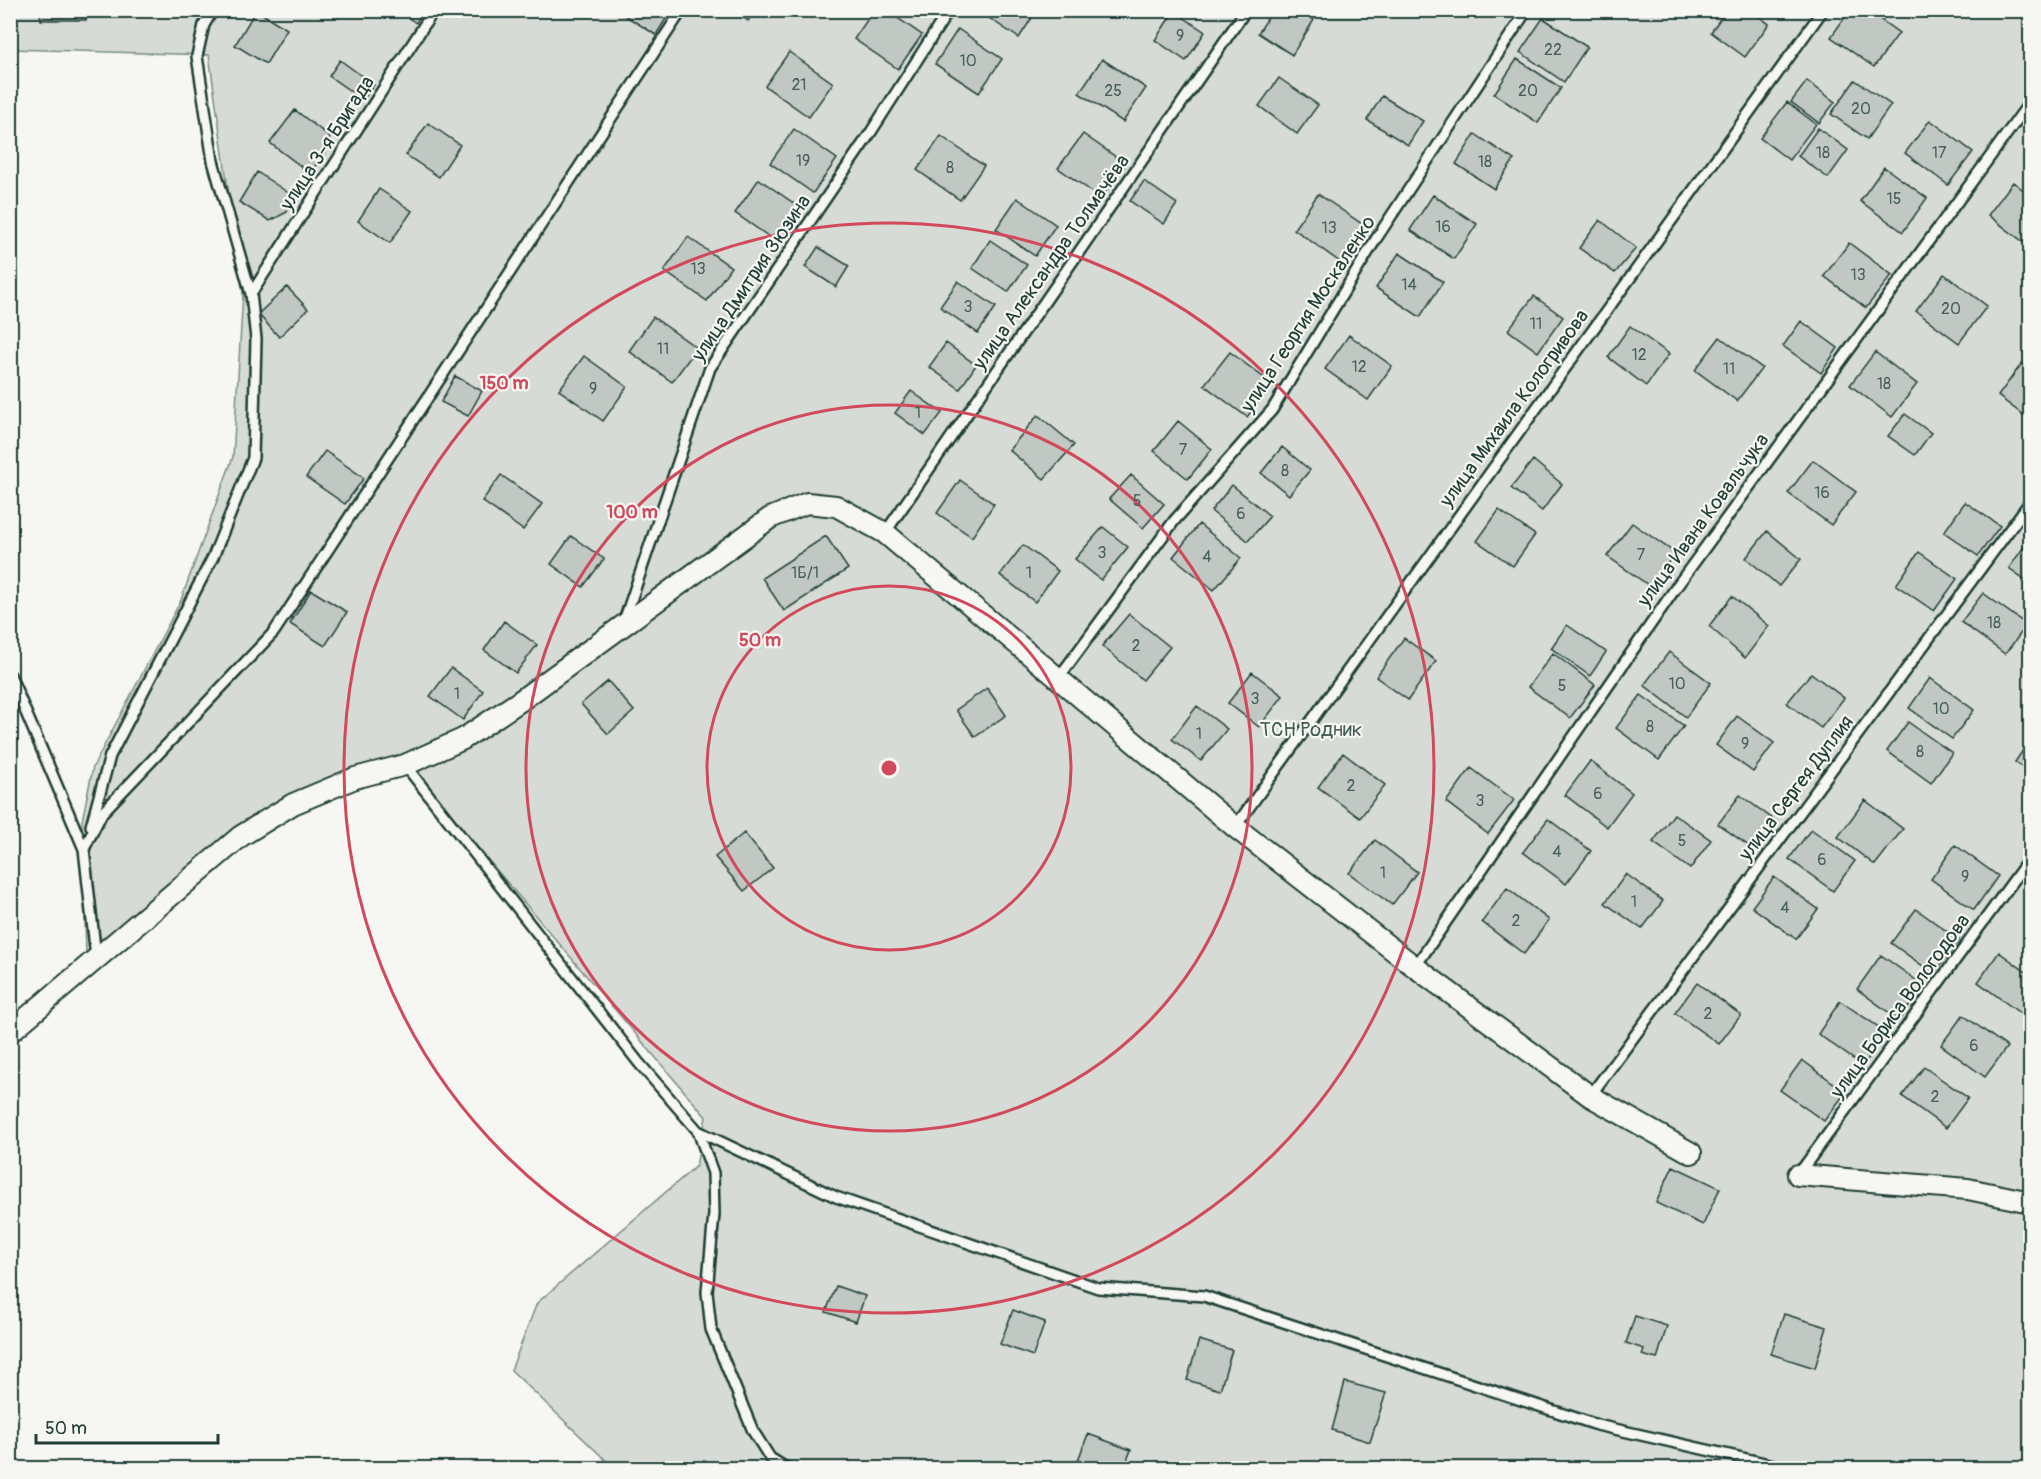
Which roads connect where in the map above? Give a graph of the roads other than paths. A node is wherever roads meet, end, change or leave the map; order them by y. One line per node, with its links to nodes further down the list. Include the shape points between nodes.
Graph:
1 (213, 10): 9 (lane, via 204,25 197,56 213,161)
2 (434, 10): 9 (lane, улица 3-я Бригада)
3 (682, 10): 17 (lane, via 274,632 102,813)
4 (948, 10): 12 (lane, улица Дмитрия Зюзина, via 871,132 710,368)
5 (1246, 10): 11 (lane, улица Александра Толмачёва)
6 (1527, 10): 14 (lane, улица Георгия Москаленко, via 1376,239 1272,410 1174,521)
7 (1823, 10): 16 (lane, улица Михаила Кологривова)
8 (2031, 102): 20 (lane, улица Ивана Ковальчука, via 1677,586)
9 (252, 294): 17 (lane, via 256,339 253,458 213,557 110,756)
10 (2031, 502): 22 (lane, улица Сергея Дуплия)
11 (885, 533): 12 (street, via 836,506 807,502 770,518); 14 (street)
12 (623, 624): 15 (street, via 463,739)
13 (10, 675): 17 (lane)
14 (1057, 680): 16 (street)
15 (405, 765): 19 (street, via 355,778 293,804 241,836); 23 (lane, via 639,1063)
16 (1235, 827): 20 (street)
17 (84, 849): 19 (lane)
18 (2031, 858): 25 (lane, улица Бориса Вологодова)
19 (96, 961): 21 (street)
20 (1415, 967): 22 (street)
21 (10, 1032)
22 (1590, 1096): 24 (street)
23 (698, 1131): 27 (lane, via 713,1173 714,1214 707,1292 711,1329 753,1431 770,1458); 28 (lane, via 836,1197 1098,1288 1204,1296 1597,1425)
24 (1691, 1153)
25 (1798, 1175): 26 (street, via 1968,1189)
26 (2031, 1202)
27 (786, 1468)
28 (1786, 1468)

